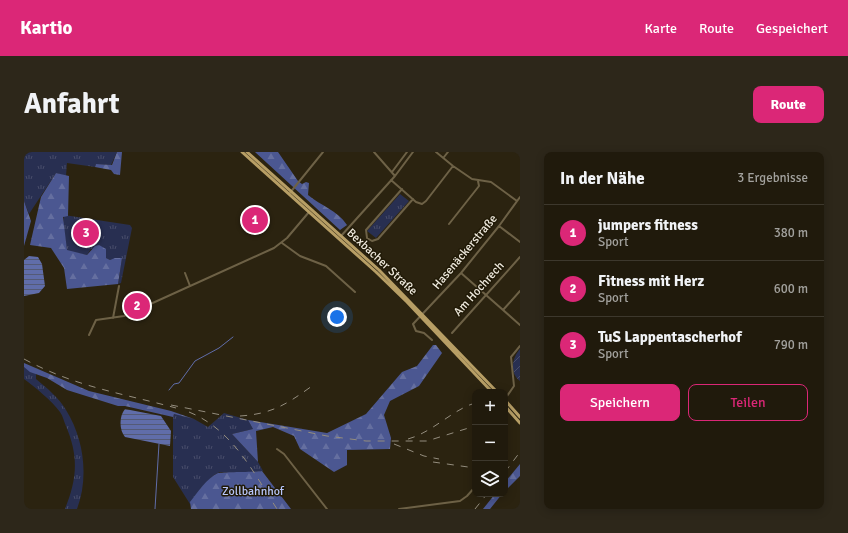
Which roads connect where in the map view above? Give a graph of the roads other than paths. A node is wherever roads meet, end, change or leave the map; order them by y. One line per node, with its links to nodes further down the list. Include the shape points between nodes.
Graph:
1 (242, 152): 16 (main road, Bexbacher Straße)
2 (247, 152): 16 (main road, Bexbacher Straße)
3 (323, 152): 16 (street)
4 (374, 152): 11 (street)
5 (407, 152): 11 (street)
6 (413, 152): 12 (street)
7 (436, 152): 9 (street)
8 (448, 152): 9 (street)
9 (444, 157): 10 (street)
10 (453, 166): 14 (street); 18 (street, via 424,203)
11 (392, 172): 12 (street)
12 (395, 176): 13 (street)
13 (391, 180): 15 (street); 23 (street)
14 (478, 181): 19 (street, via 494,184); 21 (street, via 479,186)
15 (402, 189): 18 (street); 18 (street, via 366,230 367,238 372,241 378,238)
16 (290, 193): 20 (main road, Bexbacher Straße); 20 (main road, Bexbacher Straße, via 302,200)
17 (520, 197): 19 (street, Hasenäckerstraße)
18 (412, 199)
19 (518, 200): 22 (street, Hasenäckerstraße)
20 (311, 211): 23 (main road, Bexbacher Straße); 24 (street)
21 (448, 224)
22 (499, 226): 25 (street); 28 (street, Hasenäckerstraße)
23 (341, 237): 35 (main road, Bexbacher Straße)
24 (282, 242): 30 (street, via 268,251); 32 (street, via 300,256 326,266)
25 (520, 242)
26 (520, 257): 33 (street, Am Hochrech)
27 (185, 273): 30 (street)
28 (461, 273): 33 (street); 35 (street, Hasenäckerstraße)
29 (119, 286): 36 (street)
30 (190, 286): 36 (street, via 124,316)
31 (520, 291): 34 (street)
32 (355, 292)
33 (486, 296): 34 (street); 38 (street, Am Hochrech)
34 (503, 310): 37 (street)
35 (422, 314): 40 (street, via 414,322 413,327); 42 (main road, Bexbacher Straße); 43 (main road, Bexbacher Straße)
36 (113, 318): 39 (street, via 95,321)
37 (520, 325)
38 (452, 333)
39 (89, 335)
40 (432, 340)
41 (520, 346): 44 (street, via 511,358 514,386)
42 (489, 389)
43 (494, 389)
44 (508, 395)
45 (508, 403): 47 (main road)
46 (508, 409): 48 (main road)
47 (520, 417)
48 (520, 423)
49 (277, 449): 51 (street, via 284,454)
50 (472, 490): 52 (street, via 460,501)
51 (327, 509)
52 (398, 509)

